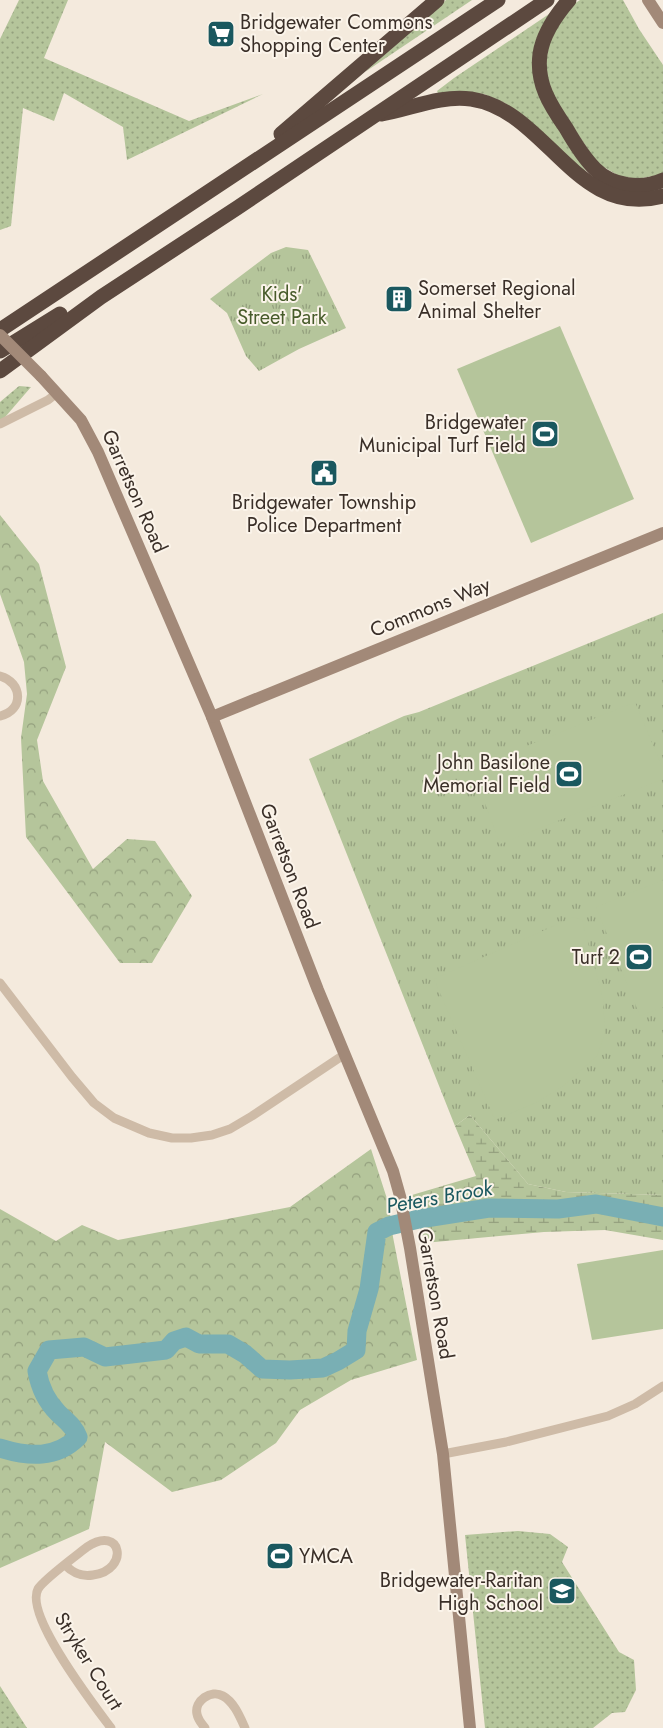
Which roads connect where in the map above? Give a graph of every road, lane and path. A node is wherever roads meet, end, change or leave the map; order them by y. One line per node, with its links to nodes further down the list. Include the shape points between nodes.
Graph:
1 (437, 0): 8 (highway)
2 (498, 0): 8 (highway)
3 (547, 0): 7 (highway)
4 (569, 0): 9 (highway, via 548,30 540,53 541,80 546,95 596,170 627,184)
5 (648, 0): 6 (street)
6 (663, 23)
7 (375, 116): 10 (highway, via 452,98 490,104 524,126 599,190 630,200 643,201); 11 (highway)
8 (237, 173): 12 (highway)
9 (663, 180)
10 (663, 196)
11 (101, 297): 14 (highway, via 87,296); 15 (highway)
12 (0, 330)
13 (0, 335): 16 (street, Garretson Road, bridge)
14 (0, 351)
15 (0, 371)
16 (57, 392): 17 (street, via 48,400); 21 (street, Garretson Road, via 81,420 94,443)
17 (0, 424)
18 (663, 533): 21 (street, Commons Way)
19 (0, 676): 20 (street, via 15,686 18,700 11,712)
20 (0, 716)
21 (212, 717): 23 (street, Garretson Road)
22 (0, 983): 23 (street, via 94,1103 114,1118 149,1133 172,1138 212,1135 230,1129)
23 (345, 1054): 25 (street, Garretson Road, via 393,1171 400,1196)
24 (663, 1386): 25 (street, via 636,1404 608,1416)
25 (443, 1454): 30 (street, Garretson Road)
26 (64, 1565): 26 (street, Stryker Court, via 77,1574 100,1574 110,1570 115,1563 116,1548 110,1541 97,1541); 27 (street, Stryker Court, via 39,1586 36,1606 54,1646)
27 (110, 1728)
28 (205, 1728): 29 (street, via 198,1717 197,1706 205,1697 218,1694 233,1706)
29 (245, 1728)
30 (470, 1728)

